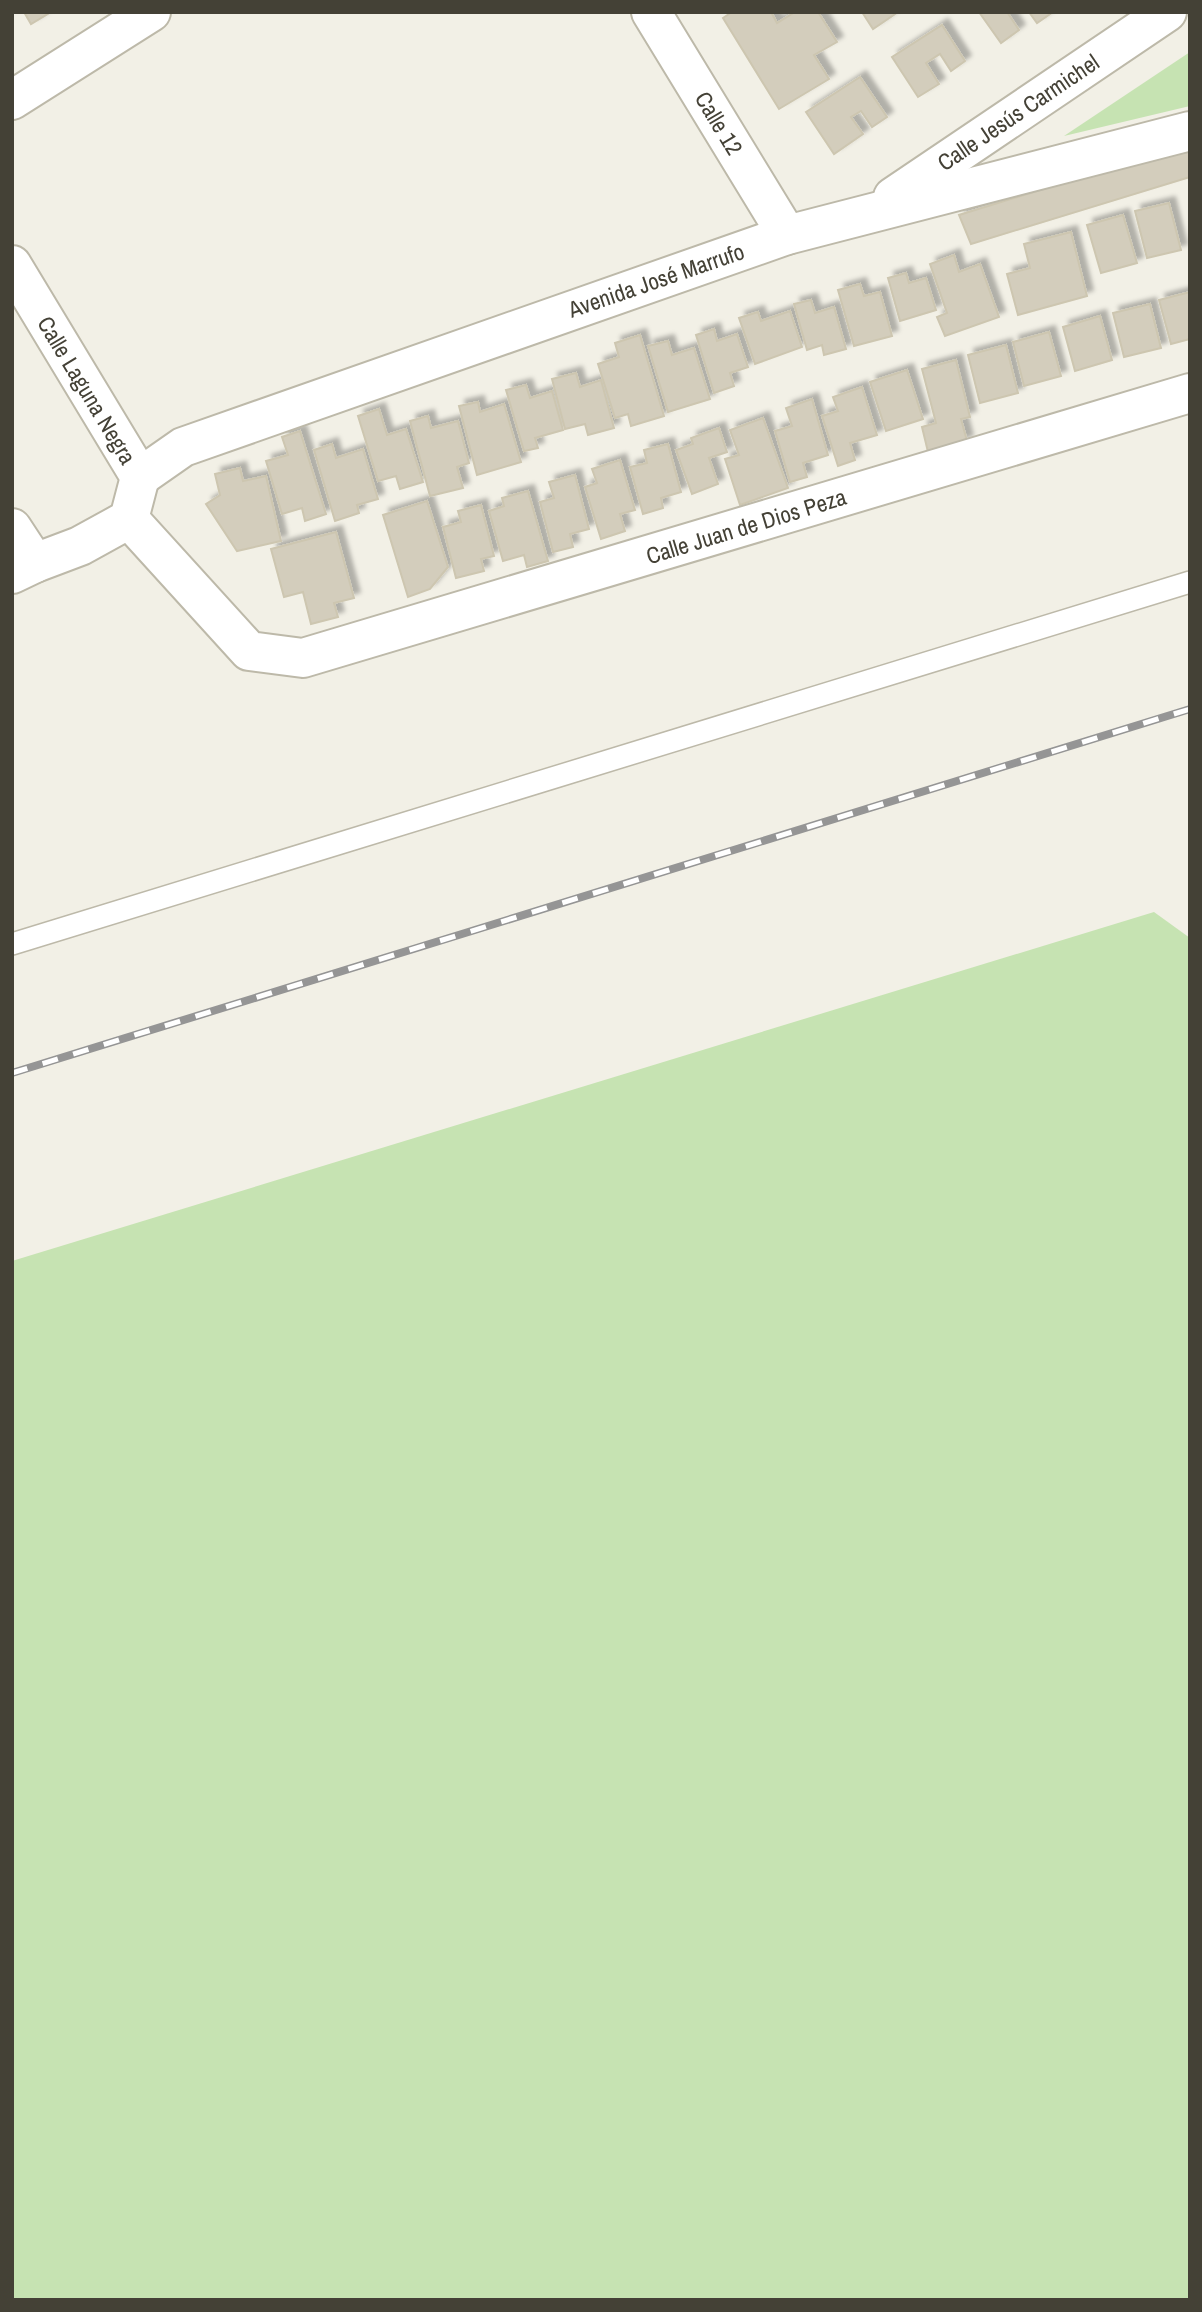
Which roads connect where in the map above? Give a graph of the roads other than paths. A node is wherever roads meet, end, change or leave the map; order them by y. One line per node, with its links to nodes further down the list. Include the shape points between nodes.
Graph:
1 (151, 12): 4 (street)
2 (652, 12): 7 (street, Calle 12)
3 (1167, 12): 6 (street, Calle Jesús Carmichel)
4 (12, 100)
5 (1190, 131): 6 (street, Avenida José Marrufo)
6 (870, 212): 7 (street, Avenida José Marrufo)
7 (787, 235): 10 (street, Avenida José Marrufo, via 183,447)
8 (12, 265): 10 (street, Calle Laguna Negra)
9 (1190, 393): 11 (street, Calle Juan de Dios Peza, via 303,658 250,651)
10 (140, 477): 11 (street, Calle Laguna Negra)
11 (129, 519): 13 (street, via 80,546)
12 (12, 528): 13 (street)
13 (24, 568)
14 (1190, 582): 15 (lane)
15 (12, 944)

